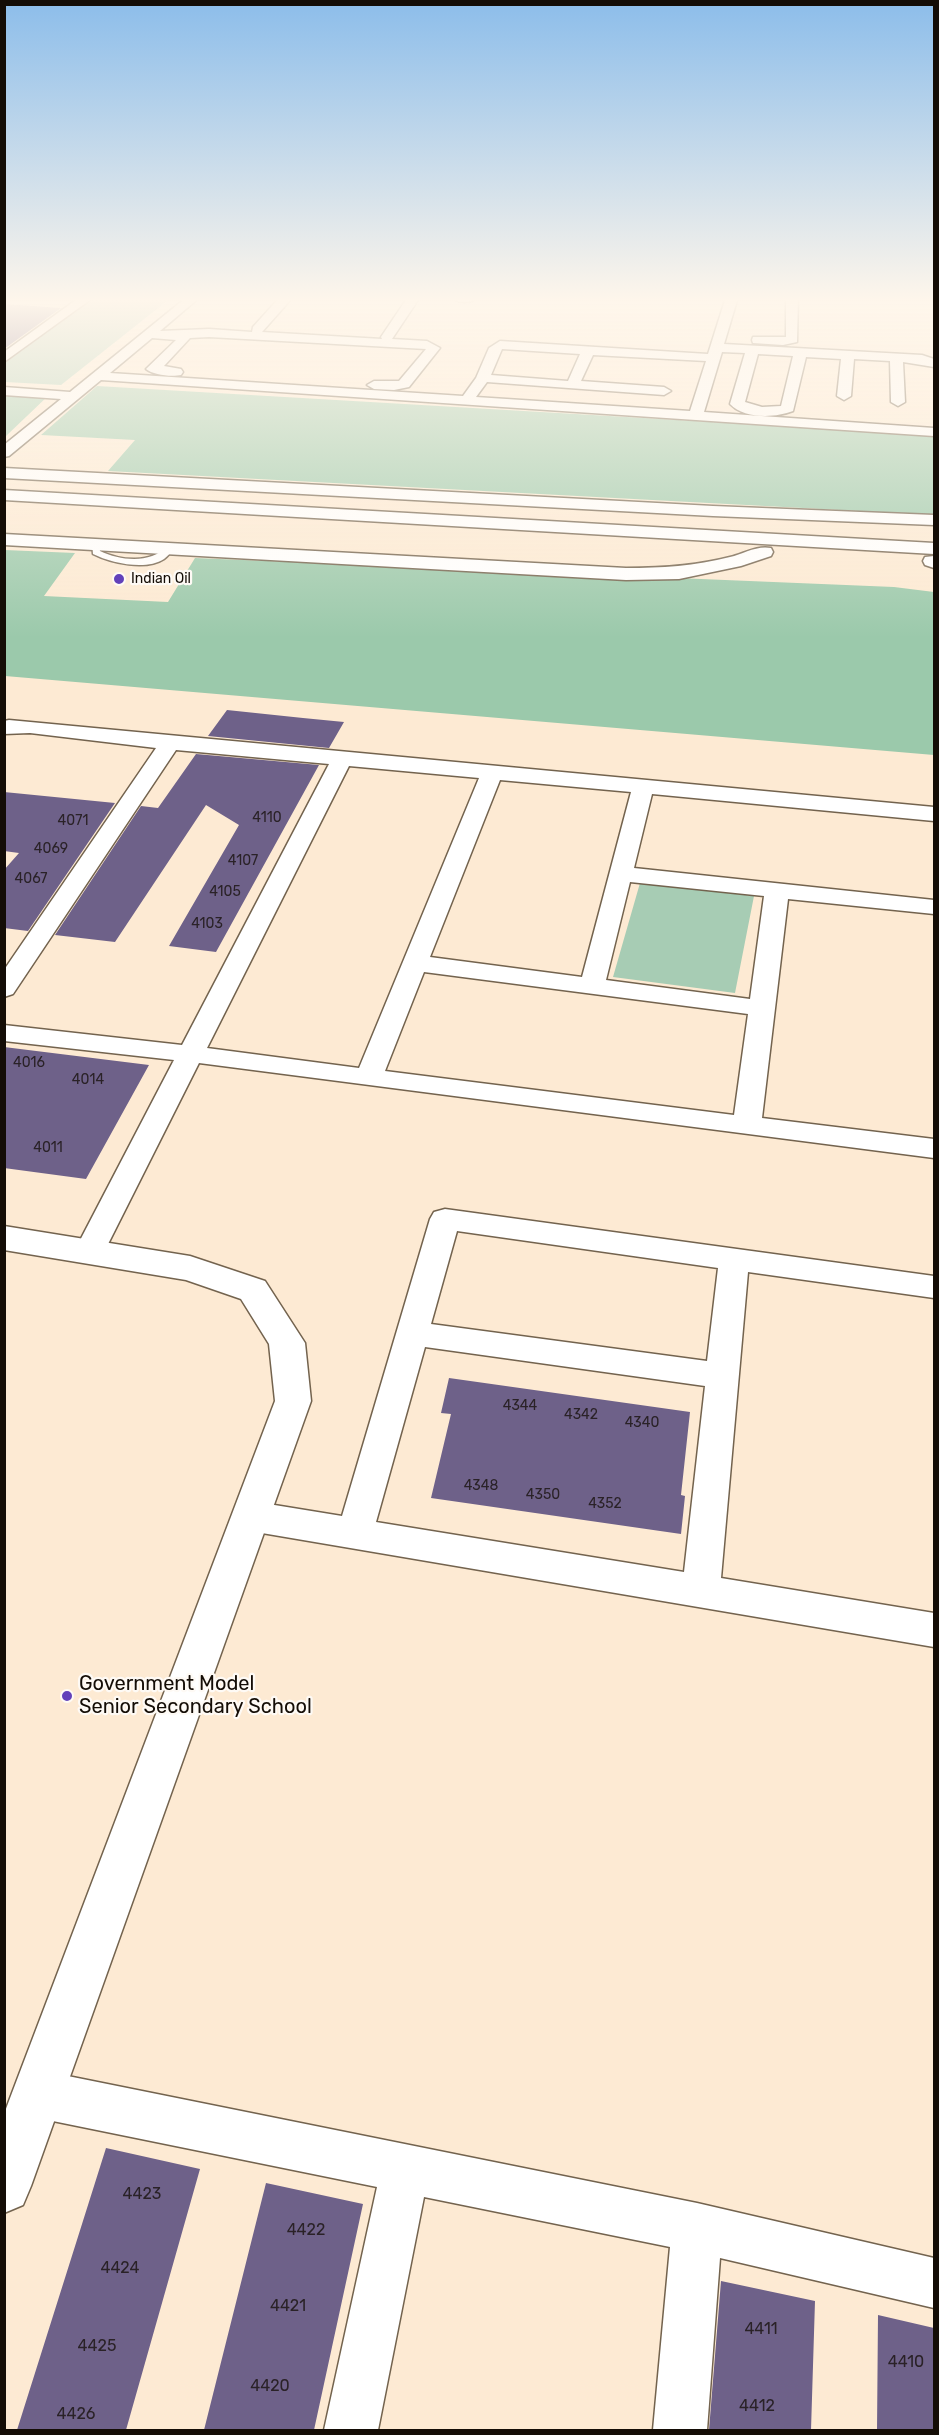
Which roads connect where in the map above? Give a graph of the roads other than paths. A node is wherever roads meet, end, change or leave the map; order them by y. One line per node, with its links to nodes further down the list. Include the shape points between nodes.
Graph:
1 (55, 411): 6 (street)
2 (629, 411): 4 (street)
3 (697, 411): 4 (street)
4 (696, 415): 5 (street)
5 (934, 432)
6 (4, 453)
7 (4, 472): 9 (main road)
8 (4, 495): 14 (main road)
9 (717, 511): 11 (main road); 14 (main road)
10 (4, 512): 16 (main road)
11 (934, 520)
12 (934, 531): 15 (main road)
13 (4, 538): 16 (main road, via 626,574 679,573)
14 (790, 541): 15 (main road)
15 (879, 546): 17 (main road)
16 (764, 552): 17 (main road)
17 (934, 558)
18 (6, 726): 19 (street)
19 (171, 743): 20 (street); 29 (street)
20 (344, 757): 21 (street); 32 (street)
21 (492, 773): 22 (street); 27 (street)
22 (643, 787): 23 (street); 24 (street)
23 (934, 814)
24 (621, 873): 25 (street); 28 (street)
25 (777, 890): 26 (street); 30 (street)
26 (934, 907)
27 (416, 963): 28 (street); 33 (street)
28 (592, 986): 30 (street)
29 (4, 990)
30 (762, 1008): 34 (street)
31 (4, 1033): 32 (street)
32 (191, 1054): 33 (street); 37 (street)
33 (369, 1078): 34 (street)
34 (747, 1125): 35 (street)
35 (934, 1149)
36 (4, 1238): 37 (main road)
37 (90, 1250): 42 (main road, via 190,1268 253,1290 287,1343 293,1401)
38 (734, 1259): 39 (street); 40 (street, via 445,1219); 41 (street)
39 (934, 1287)
40 (412, 1333): 41 (street); 43 (street)
41 (722, 1376): 44 (street)
42 (250, 1516): 43 (street); 46 (main road)
43 (355, 1534): 44 (street)
44 (701, 1592): 45 (street)
45 (934, 1630)
46 (38, 2094): 47 (street); 48 (main road)
47 (405, 2169): 49 (street); 51 (street)
48 (4, 2186)
49 (697, 2228): 50 (street); 52 (street)
50 (934, 2283)
51 (351, 2430)
52 (680, 2430)

